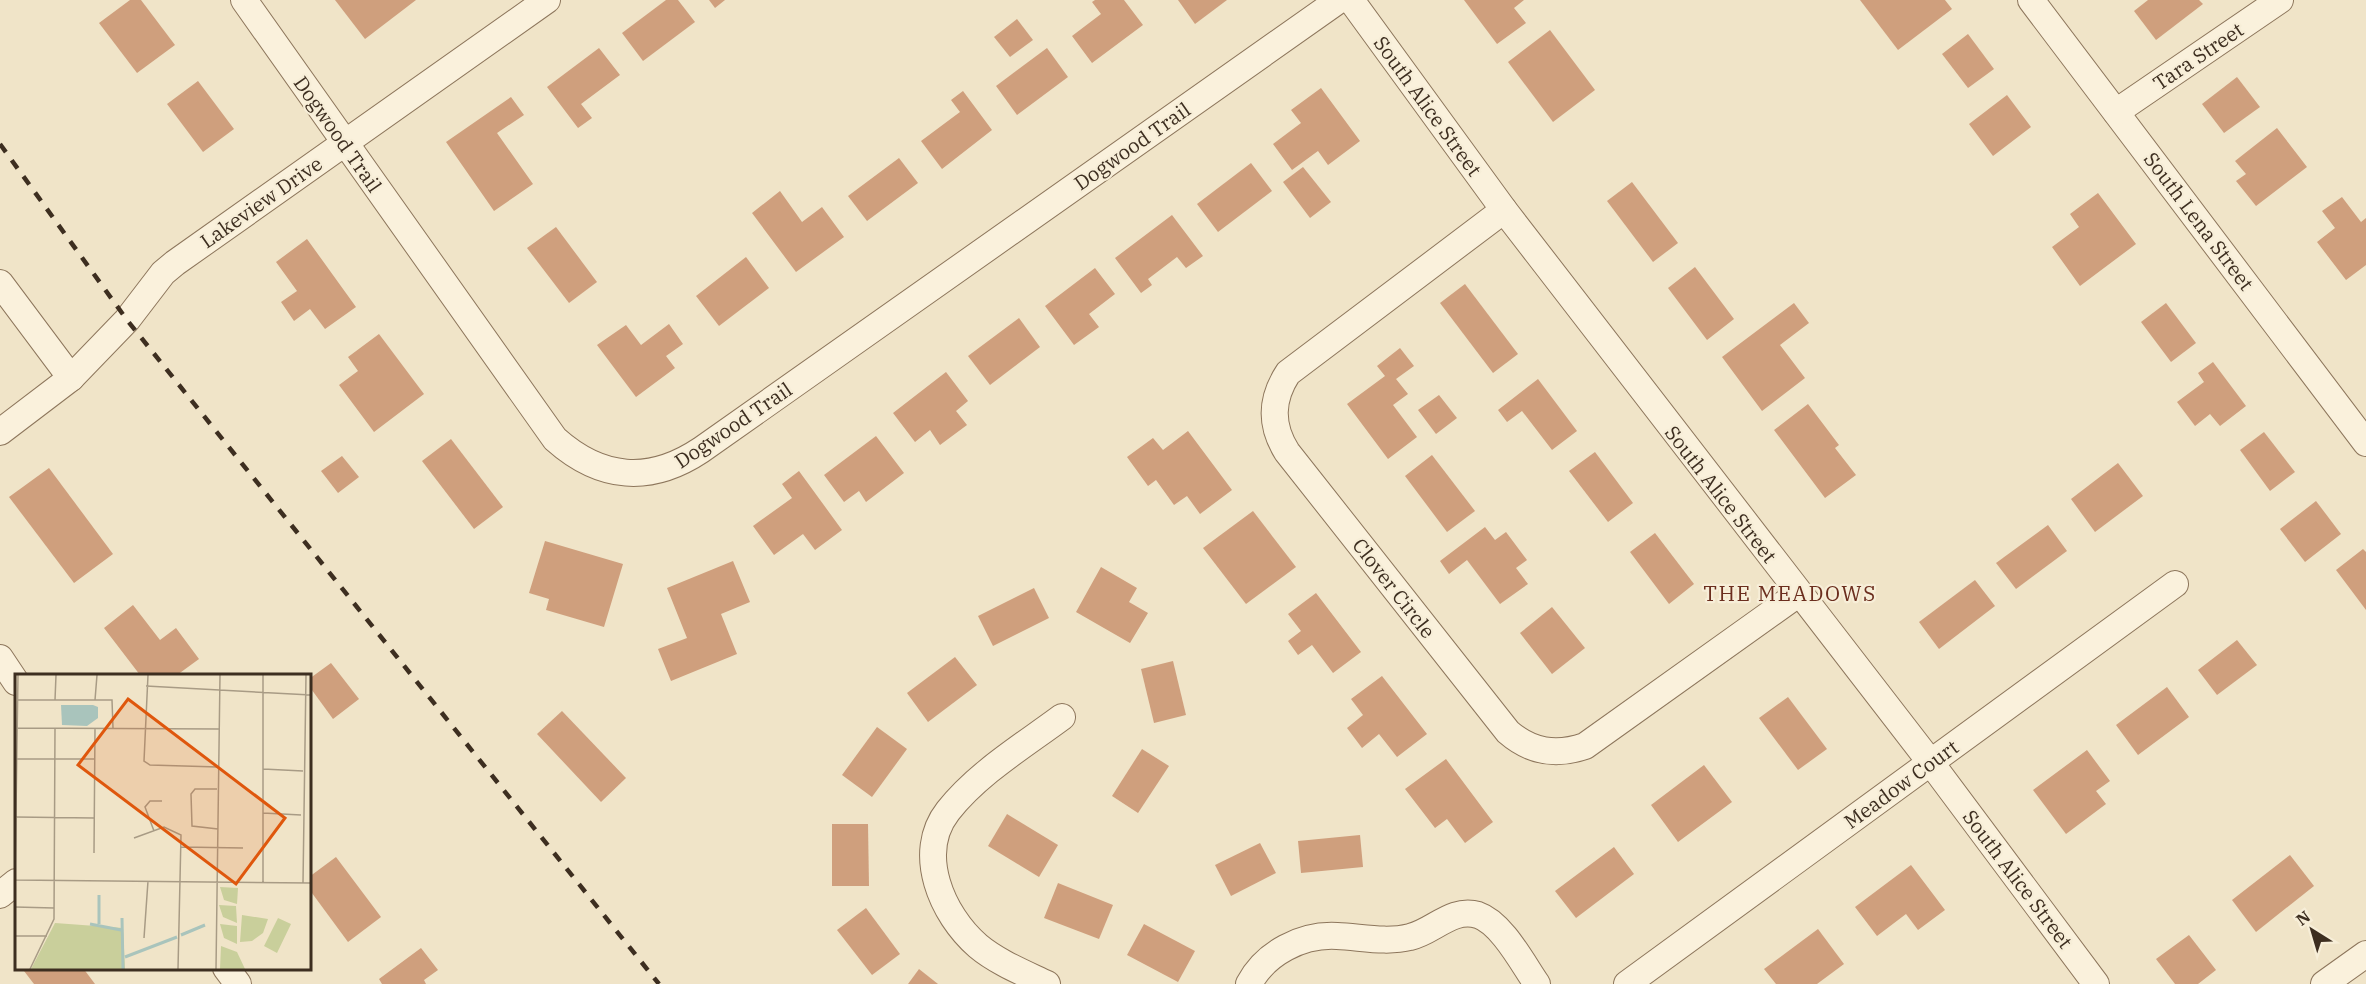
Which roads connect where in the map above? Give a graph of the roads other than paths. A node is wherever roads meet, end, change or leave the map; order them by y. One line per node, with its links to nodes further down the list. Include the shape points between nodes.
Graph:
1 (244, 0): 8 (street, Dogwood Trail)
2 (547, 0): 8 (street, Lakeview Drive)
3 (1339, 0): 8 (street, Dogwood Trail, via 702,450 678,464 651,472 598,467 555,439)
4 (1352, 0): 9 (street, South Alice Street)
5 (2031, 0): 7 (street, South Lena Street)
6 (2280, 0): 7 (street, Tara Street)
7 (2116, 112): 13 (street, South Lena Street)
8 (344, 142): 11 (street, Lakeview Drive, via 163,273 127,321)
9 (1504, 210): 15 (street, South Alice Street); 15 (street, Clover Circle, via 1288,373 1276,394 1274,418 1287,452 1508,732 1539,750 1572,750 1597,739)
10 (0, 283): 11 (street)
11 (71, 378): 12 (street, Lakeview Drive)
12 (0, 432)
13 (2366, 442)
14 (2175, 584): 19 (street, Meadow Court)
15 (1798, 594): 19 (street, South Alice Street)
16 (0, 658): 17 (street)
17 (15, 680)
18 (1062, 717): 25 (street, via 990,770 953,805 935,835 933,857 944,902 958,926 980,947)
19 (1930, 763): 28 (street, Meadow Court); 29 (street, South Alice Street)
20 (15, 883): 21 (street)
21 (0, 895)
22 (2366, 954): 30 (street)
23 (227, 969): 24 (street)
24 (238, 984)
25 (1047, 984)
26 (1249, 984): 27 (street, via 1262,965 1288,946 1309,939 1413,937 1448,918 1476,914 1498,929)
27 (1537, 984)
28 (1627, 984)
29 (2096, 984)
30 (2324, 984)

